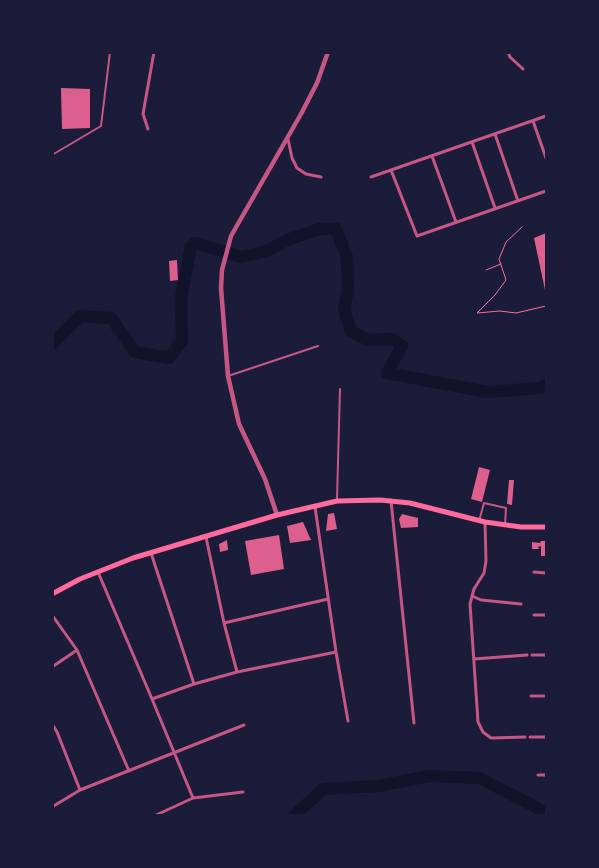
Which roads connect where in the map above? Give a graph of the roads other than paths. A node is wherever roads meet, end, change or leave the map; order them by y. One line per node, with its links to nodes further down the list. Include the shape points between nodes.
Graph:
1 (110, 52): 12 (lane, via 100,126)
2 (154, 52): 8 (street, via 143,114)
3 (328, 52): 10 (street, via 317,83)
4 (508, 52): 5 (street)
5 (523, 69)
6 (546, 116): 7 (street)
7 (533, 121): 9 (street); 14 (street)
8 (148, 129)
9 (495, 134): 11 (street); 19 (street)
10 (288, 139): 16 (street, via 297,168 306,174); 23 (street, via 230,240 224,258 221,288)
11 (472, 142): 13 (street); 20 (street)
12 (52, 155)
13 (432, 156): 15 (street); 21 (street)
14 (546, 158)
15 (392, 170): 17 (street); 21 (street, via 417,236)
16 (321, 176)
17 (371, 177)
18 (546, 191): 19 (street)
19 (518, 200): 20 (street)
20 (495, 208): 21 (street)
21 (456, 222)
22 (318, 346): 23 (lane)
23 (228, 376): 28 (street, via 239,424 265,478)
24 (340, 389): 25 (lane)
25 (337, 501): 26 (main road); 27 (main road)
26 (391, 501): 29 (main road); 56 (street)
27 (315, 507): 28 (main road); 39 (street)
28 (277, 514): 32 (main road)
29 (482, 522): 30 (main road); 30 (lane, via 484,503 506,508); 38 (street, via 486,562)
30 (505, 525): 31 (main road)
31 (546, 527)
32 (206, 537): 33 (main road); 44 (street)
33 (151, 553): 34 (main road); 51 (street)
34 (98, 571): 37 (main road); 54 (street)
35 (534, 572): 36 (street)
36 (546, 573)
37 (52, 594)
38 (472, 596): 40 (street); 48 (street)
39 (328, 599): 44 (street); 46 (street)
40 (521, 604)
41 (52, 615): 45 (street)
42 (534, 615): 43 (street)
43 (546, 615)
44 (224, 623): 50 (street)
45 (77, 650): 49 (street); 63 (street)
46 (336, 652): 50 (street); 55 (street)
47 (546, 655): 48 (street)
48 (474, 659): 60 (street, via 478,722 483,732 491,738)
49 (52, 667)
50 (237, 672): 51 (street)
51 (194, 684): 54 (street)
52 (531, 696): 53 (street)
53 (546, 696)
54 (152, 699): 62 (street)
55 (348, 721)
56 (414, 723)
57 (52, 724): 66 (street)
58 (244, 725): 62 (street)
59 (546, 736): 61 (street)
60 (525, 737)
61 (530, 737)
62 (173, 752): 63 (street); 68 (street)
63 (129, 770): 66 (street)
64 (538, 775): 65 (street)
65 (546, 775)
66 (80, 790): 69 (street)
67 (243, 792): 68 (street)
68 (192, 798): 70 (street)
69 (52, 807)
70 (154, 816)

